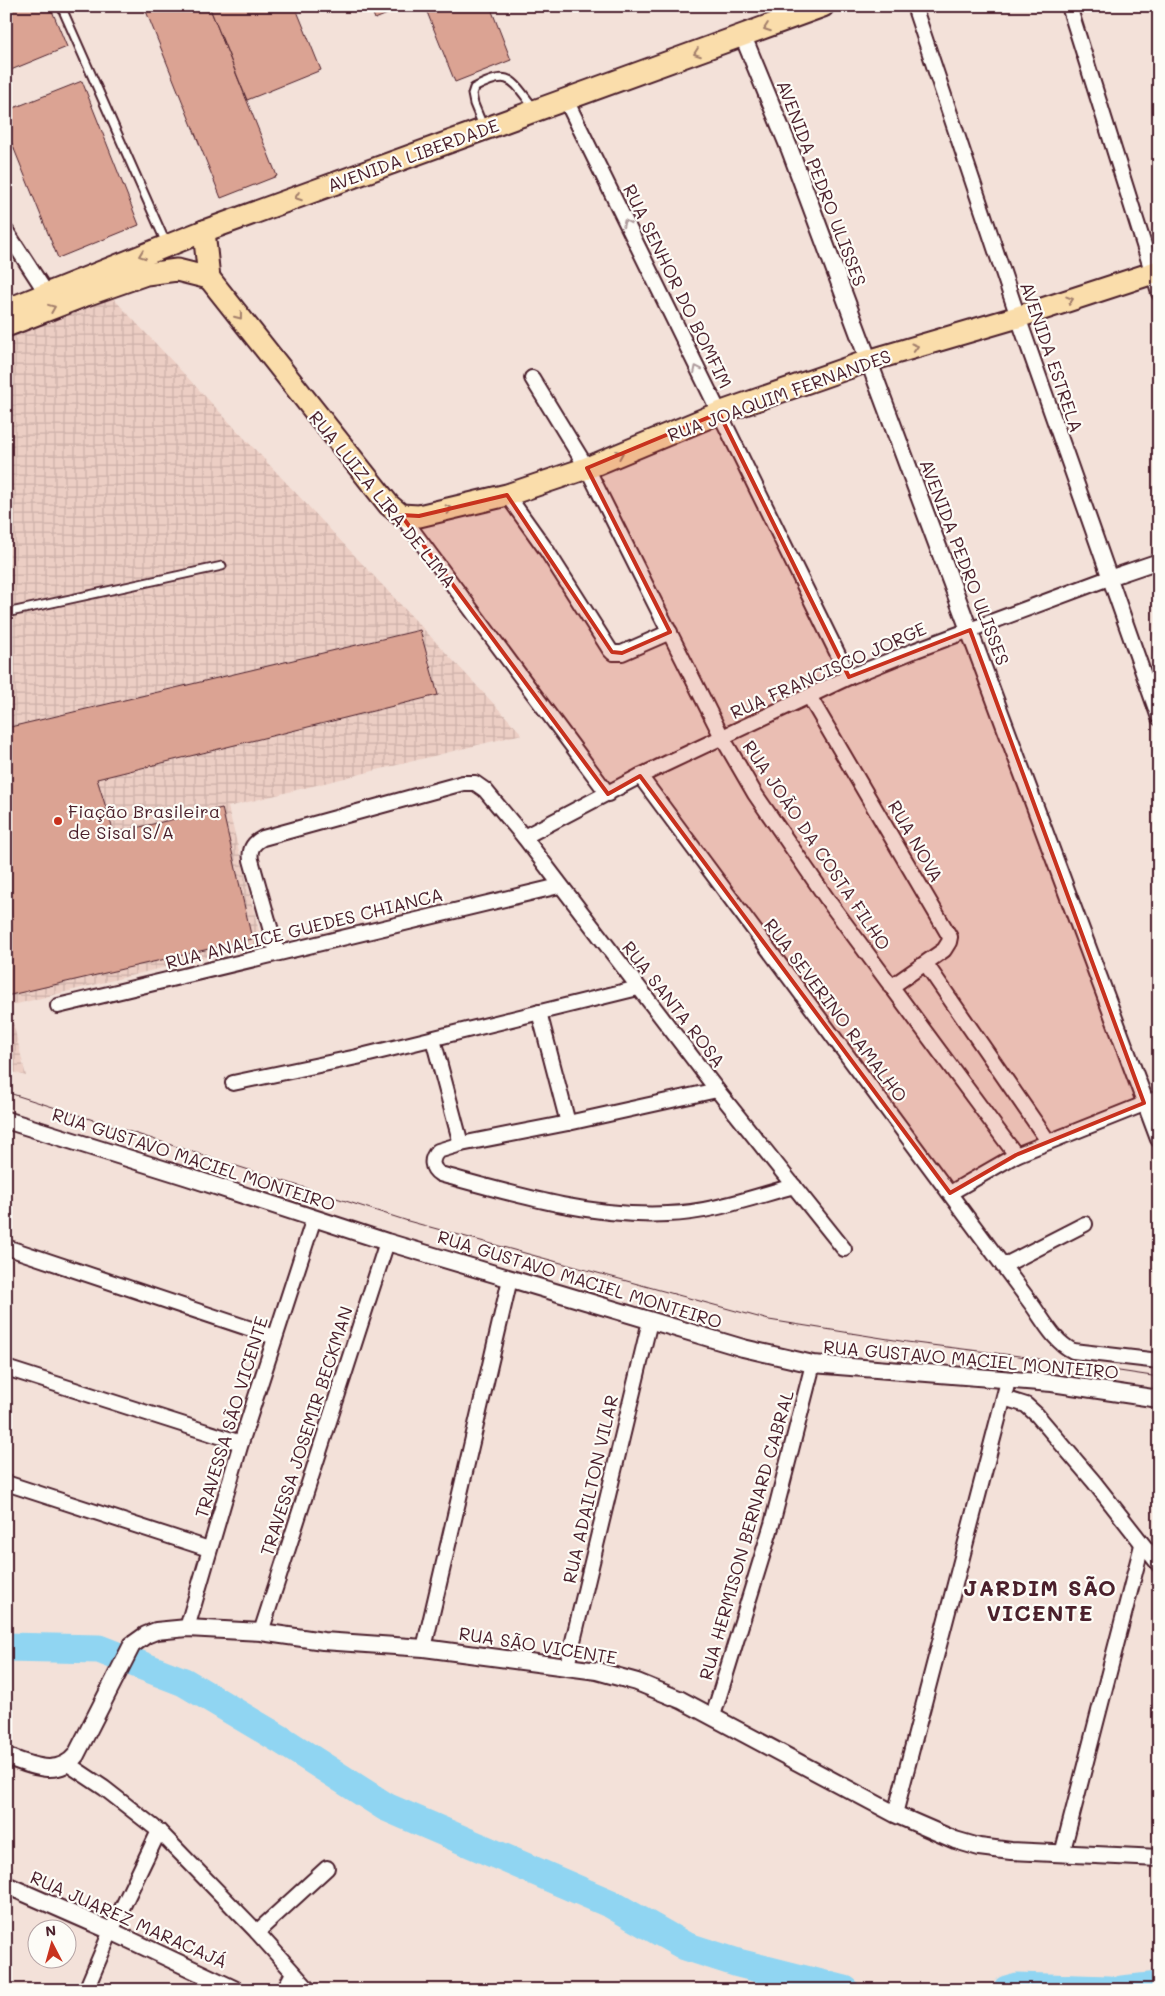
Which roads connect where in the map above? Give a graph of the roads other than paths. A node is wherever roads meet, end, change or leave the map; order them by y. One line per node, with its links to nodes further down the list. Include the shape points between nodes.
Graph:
1 (61, 6): 11 (lane)
2 (822, 6): 5 (main road, AVENIDA LIBERDADE, one-way to 5, via 790,15)
3 (914, 6): 17 (street, AVENIDA ESTRELA)
4 (1070, 6): 12 (street)
5 (743, 36): 6 (main road, AVENIDA LIBERDADE, one-way to 6); 19 (street, AVENIDA PEDRO ULISSES, via 790,150)
6 (566, 100): 7 (main road, AVENIDA LIBERDADE); 21 (street, RUA SENHOR DO BOMFIM, one-way to 6)
7 (536, 111): 8 (main road, AVENIDA LIBERDADE); 8 (lane, via 510,79 491,79 474,88 472,94)
8 (484, 129): 10 (main road, AVENIDA LIBERDADE, one-way to 10)
9 (6, 231): 15 (street)
10 (204, 231): 11 (main road, AVENIDA LIBERDADE); 13 (main road)
11 (167, 246): 15 (main road, AVENIDA LIBERDADE, one-way to 15)
12 (1156, 272): 14 (street); 17 (main road, RUA JOAQUIM FERNANDES, one-way to 12)
13 (209, 278): 18 (main road, one-way to 13, via 146,274 177,270); 24 (main road, RUA LUIZA LIRA DE LIMA, one-way to 24, via 389,505)
14 (1159, 293)
15 (47, 294): 16 (main road, AVENIDA LIBERDADE)
16 (6, 310)
17 (1018, 317): 19 (main road, RUA JOAQUIM FERNANDES, one-way to 17); 27 (street, AVENIDA ESTRELA)
18 (6, 326)
19 (868, 361): 21 (main road, RUA JOAQUIM FERNANDES); 29 (street, AVENIDA PEDRO ULISSES)
20 (532, 378): 22 (street, RUA JOÃO DA COSTA FILHO)
21 (719, 413): 22 (main road, RUA JOAQUIM FERNANDES, one-way to 21); 31 (street, RUA SENHOR DO BOMFIM)
22 (587, 468): 23 (main road, RUA JOAQUIM FERNANDES); 30 (street, RUA JOÃO DA COSTA FILHO)
23 (507, 495): 24 (main road, RUA JOAQUIM FERNANDES, one-way to 23, via 418,516); 30 (street, via 610,650 622,653)
24 (401, 515): 36 (street, RUA LUIZA LIRA DE LIMA)
25 (1159, 561): 27 (street, RUA FRANCISCO JORGE)
26 (222, 566): 28 (lane)
27 (1109, 578): 29 (street, RUA FRANCISCO JORGE); 33 (street, AVENIDA ESTRELA)
28 (6, 613)
29 (970, 630): 31 (street, RUA FRANCISCO JORGE); 48 (street, AVENIDA PEDRO ULISSES)
30 (670, 632): 34 (street, RUA JOÃO DA COSTA FILHO)
31 (849, 677): 32 (street, RUA FRANCISCO JORGE)
32 (809, 696): 34 (street, RUA FRANCISCO JORGE); 40 (street, RUA NOVA, via 950,938 944,950)
33 (1159, 718)
34 (722, 738): 35 (street, RUA FRANCISCO JORGE); 41 (street, RUA JOÃO DA COSTA FILHO, via 756,794)
35 (640, 776): 36 (street, RUA FRANCISCO JORGE); 56 (street, RUA SEVERINO RAMALHO)
36 (608, 794): 37 (street, RUA FRANCISCO JORGE)
37 (524, 838): 38 (street, RUA SANTA ROSA); 39 (street, RUA SANTA ROSA, via 486,790 475,782 372,807 256,841 252,846 251,860)
38 (559, 886): 39 (street, RUA ANALICE GUEDES CHIANCA); 42 (street, RUA SANTA ROSA)
39 (277, 952): 43 (street, RUA ANALICE GUEDES CHIANCA)
40 (926, 964): 41 (street, RUA NOVA); 52 (street)
41 (891, 987): 54 (street, RUA JOÃO DA COSTA FILHO)
42 (638, 988): 44 (street); 47 (street, RUA SANTA ROSA)
43 (58, 1006)
44 (539, 1012): 45 (street); 50 (street)
45 (433, 1039): 46 (street); 53 (street)
46 (233, 1083)
47 (717, 1090): 50 (street); 55 (street, RUA SANTA ROSA)
48 (1152, 1100): 51 (street, AVENIDA PEDRO ULISSES); 52 (street)
49 (6, 1120): 57 (street, RUA GUSTAVO MACIEL MONTEIRO)
50 (568, 1123): 53 (street)
51 (1159, 1139)
52 (1048, 1141): 54 (street)
53 (461, 1144): 55 (street, via 438,1151 433,1159 435,1170 499,1190 628,1214 669,1214 719,1207)
54 (1016, 1156): 56 (street)
55 (794, 1186): 61 (street, RUA SANTA ROSA)
56 (950, 1193): 62 (street, RUA SEVERINO RAMALHO)
57 (314, 1218): 59 (street, RUA GUSTAVO MACIEL MONTEIRO); 65 (street, TRAVESSA SÃO VICENTE)
58 (1085, 1224): 62 (street)
59 (387, 1242): 63 (street, RUA GUSTAVO MACIEL MONTEIRO); 78 (street, TRAVESSA JOSEMIR BECKMAN)
60 (6, 1247): 65 (street)
61 (844, 1248)
62 (1003, 1266): 66 (street, RUA SEVERINO RAMALHO, via 1064,1347 1086,1354)
63 (510, 1279): 64 (street, RUA GUSTAVO MACIEL MONTEIRO); 79 (street)
64 (650, 1321): 67 (street, RUA GUSTAVO MACIEL MONTEIRO); 80 (street, RUA ADAILTON VILAR)
65 (275, 1337): 72 (street, TRAVESSA SÃO VICENTE)
66 (1159, 1361)
67 (813, 1364): 69 (street, RUA GUSTAVO MACIEL MONTEIRO); 81 (street, RUA HERMISON BERNARD CABRAL, via 772,1524)
68 (6, 1368): 72 (street)
69 (1008, 1381): 70 (street); 71 (street, RUA GUSTAVO MACIEL MONTEIRO, via 1081,1387)
70 (1004, 1398): 74 (street, via 1026,1405 1037,1415); 84 (street)
71 (1159, 1399)
72 (241, 1443): 75 (street, TRAVESSA SÃO VICENTE)
73 (6, 1483): 75 (street)
74 (1142, 1545): 76 (street); 86 (street)
75 (209, 1549): 77 (street, TRAVESSA SÃO VICENTE)
76 (1159, 1566)
77 (186, 1628): 78 (street, RUA SÃO VICENTE); 83 (street, RUA SÃO VICENTE, via 156,1631 132,1645 76,1755)
78 (261, 1632): 79 (street, RUA SÃO VICENTE, via 323,1641)
79 (424, 1648): 80 (street, RUA SÃO VICENTE)
80 (567, 1666): 81 (street, RUA SÃO VICENTE, via 637,1682)
81 (713, 1716): 84 (street, RUA SÃO VICENTE)
82 (6, 1756): 83 (street, via 44,1768)
83 (68, 1764): 85 (street)
84 (895, 1814): 86 (street, RUA SÃO VICENTE, via 979,1848)
85 (159, 1831): 90 (street); 91 (street)
86 (1062, 1854): 87 (street, RUA SÃO VICENTE)
87 (1159, 1858)
88 (327, 1868): 91 (street)
89 (6, 1885): 90 (street, RUA JUAREZ MARACAJÁ)
90 (111, 1931): 93 (street); 94 (street, RUA JUAREZ MARACAJÁ)
91 (257, 1932): 92 (street)
92 (293, 1973): 95 (street); 96 (street)
93 (86, 1990)
94 (236, 1990)
95 (284, 1990)
96 (309, 1990)

